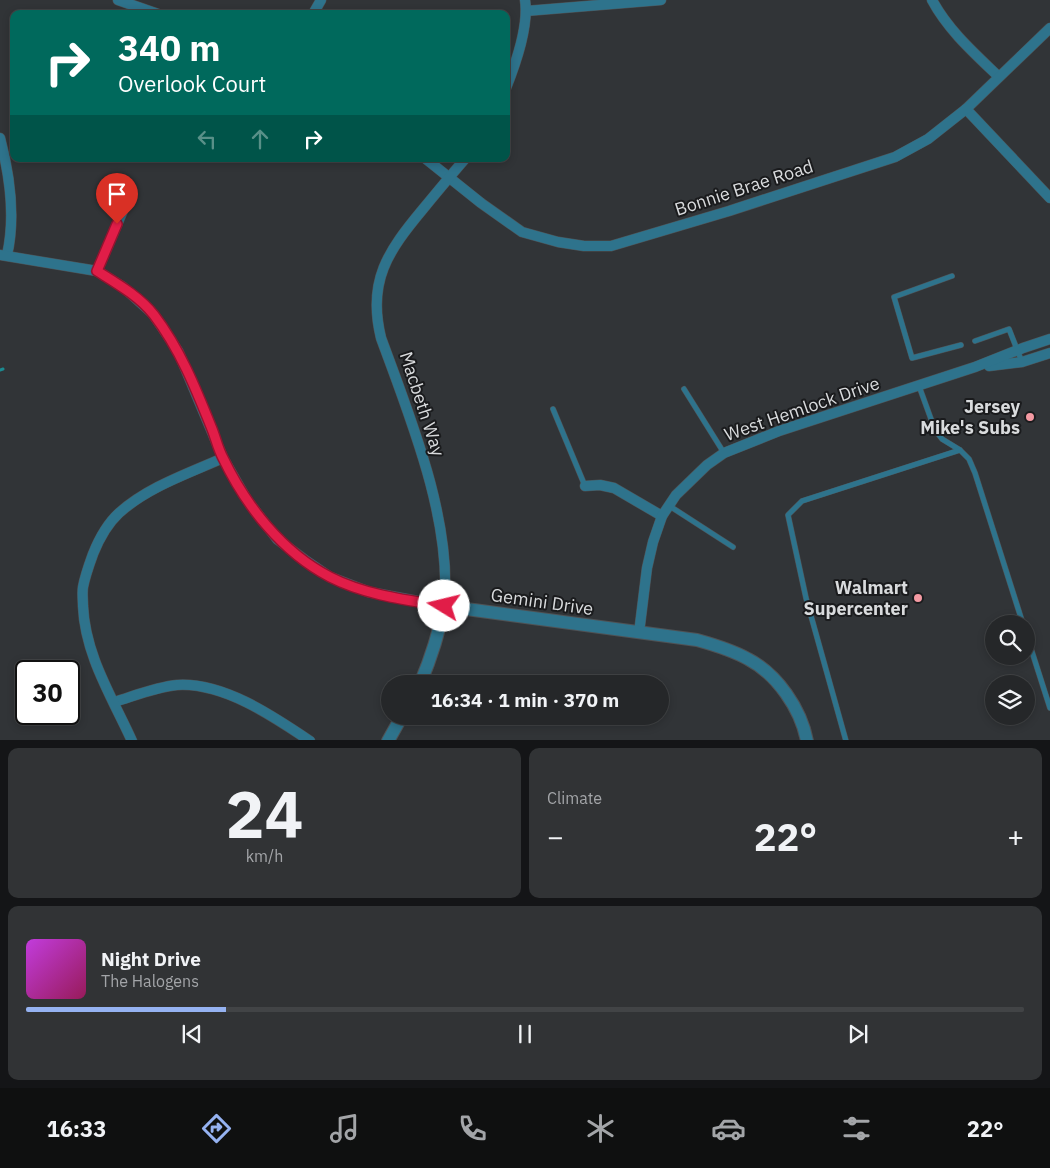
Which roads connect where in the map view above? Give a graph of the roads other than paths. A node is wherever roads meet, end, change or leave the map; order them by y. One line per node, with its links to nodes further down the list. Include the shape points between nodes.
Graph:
1 (118, 0): 5 (street)
2 (525, 0): 6 (street)
3 (661, 0): 6 (street)
4 (932, 0): 8 (street, via 964,43)
5 (147, 10)
6 (526, 11): 9 (street)
7 (1050, 28): 8 (street, Bonnie Brae Road)
8 (998, 76): 10 (street, Bonnie Brae Road)
9 (510, 77)
10 (966, 109): 14 (street, Bonnie Brae Road, via 928,139 895,157 611,246 558,242 522,232); 15 (street)
11 (0, 138): 17 (street, via 11,202 10,240)
12 (430, 162): 14 (street, Bonnie Brae Road)
13 (462, 162): 14 (street, Macbeth Way)
14 (450, 176): 37 (street, Macbeth Way, via 391,251 380,276 377,295 381,338 419,445 444,543)
15 (1050, 198)
16 (124, 208): 18 (street)
17 (3, 255): 18 (street, Gemini Drive)
18 (97, 271): 32 (street, Gemini Drive, via 123,287 153,314 178,351)
19 (952, 276): 22 (lane, via 894,297 912,358)
20 (1050, 339): 23 (street, West Hemlock Drive)
21 (975, 341): 23 (lane, via 1009,329)
22 (962, 345)
23 (1016, 350): 25 (lane); 26 (street, West Hemlock Drive)
24 (1050, 353): 25 (street, West Hemlock Drive)
25 (1022, 362): 26 (street, West Hemlock Drive)
26 (975, 367): 27 (street, West Hemlock Drive)
27 (919, 386): 30 (lane, via 935,430 942,439); 31 (street, West Hemlock Drive, via 779,431)
28 (684, 389): 31 (lane)
29 (552, 409): 33 (lane)
30 (960, 450): 38 (lane, via 969,459 975,473); 49 (lane, via 802,502 788,515 806,598)
31 (724, 453): 34 (street, West Hemlock Drive, via 691,480)
32 (223, 458): 37 (street, Gemini Drive, via 247,500 277,539 330,577 369,592); 42 (street, via 141,497 109,523 98,542 83,588 84,620 89,648)
33 (585, 486): 35 (street, via 614,488)
34 (668, 505): 35 (street, West Hemlock Drive); 36 (lane)
35 (662, 516): 39 (street, West Hemlock Drive, via 647,568)
36 (733, 547)
37 (444, 606): 39 (street, Gemini Drive); 41 (street, Macbeth Way, via 437,640)
38 (1020, 615)
39 (639, 634): 48 (street, Gemini Drive, via 697,640 750,659 766,672 794,705)
40 (1035, 661): 43 (lane)
41 (423, 675)
42 (114, 702): 45 (street); 46 (street, via 178,685 200,687 244,701)
43 (1050, 708)
44 (397, 725): 47 (street)
45 (132, 740)
46 (310, 740)
47 (388, 740)
48 (807, 740)
49 (846, 740)

